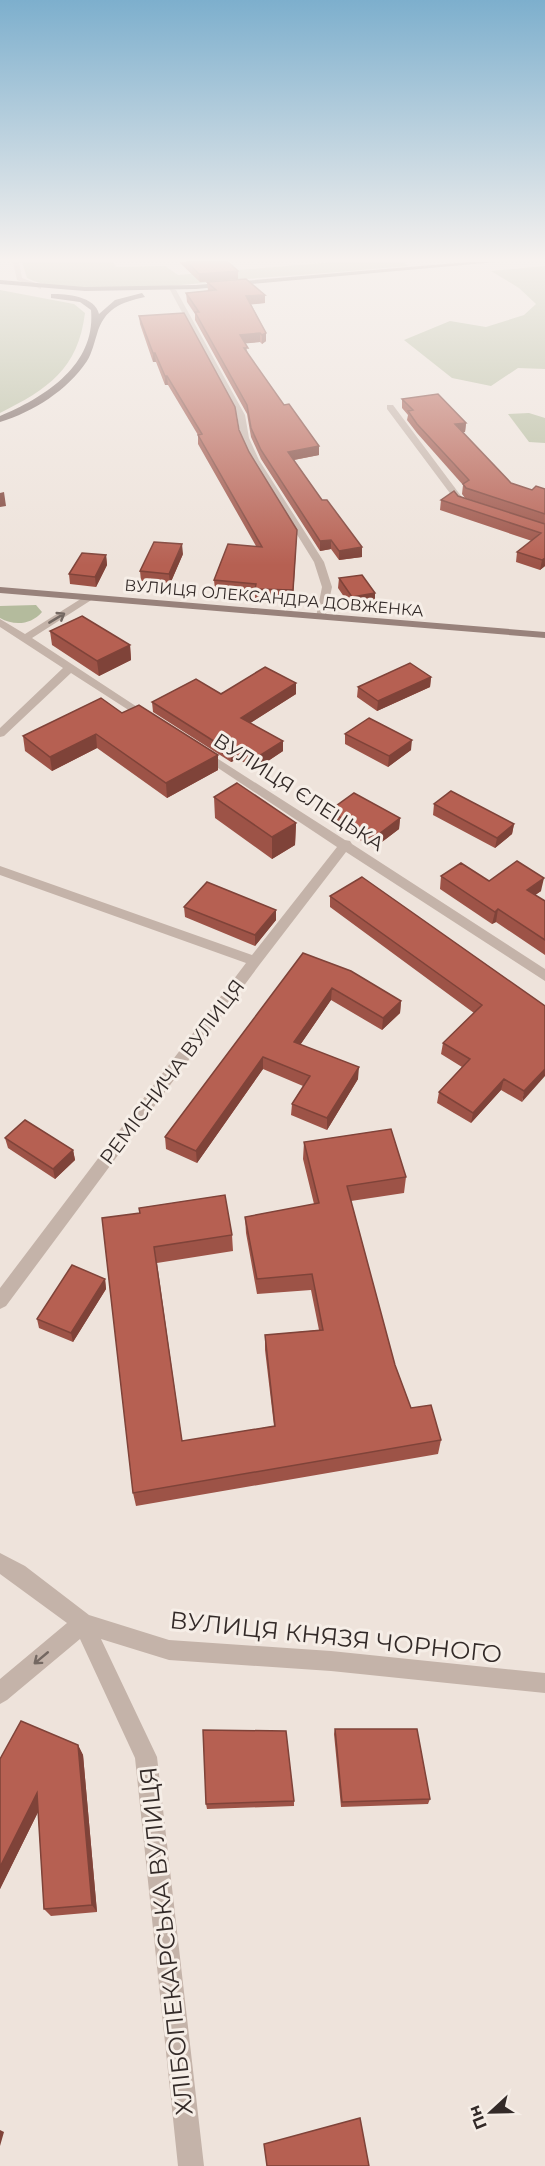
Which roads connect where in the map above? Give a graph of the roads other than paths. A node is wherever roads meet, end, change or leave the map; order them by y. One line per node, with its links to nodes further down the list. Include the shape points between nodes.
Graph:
1 (81, 363): 4 (main road, via 29,406)
2 (212, 363): 8 (street, via 241,415 245,438 255,460 319,562 327,587)
3 (390, 407): 5 (street, via 461,502)
4 (0, 419)
5 (482, 509)
6 (0, 590): 7 (main road, ВУЛИЦЯ ОЛЕКСАНДРА ДОВЖЕНКА)
7 (91, 597): 8 (main road, ВУЛИЦЯ ОЛЕКСАНДРА ДОВЖЕНКА); 11 (street, one-way to 7)
8 (321, 617): 10 (main road, ВУЛИЦЯ ОЛЕКСАНДРА ДОВЖЕНКА)
9 (0, 622): 11 (street)
10 (545, 635)
11 (24, 639): 12 (street)
12 (69, 668): 13 (street); 14 (street)
13 (161, 726)
14 (0, 734)
15 (189, 744): 16 (street, ВУЛИЦЯ ЄЛЕЦЬКА)
16 (346, 844): 18 (street, РЕМІСНИЧА ВУЛИЦЯ); 19 (street, ВУЛИЦЯ ЄЛЕЦЬКА)
17 (0, 870): 18 (street)
18 (255, 961): 20 (street, РЕМІСНИЧА ВУЛИЦЯ)
19 (545, 976)
20 (0, 1301)
21 (0, 1563): 22 (street, ВУЛИЦЯ КНЯЗЯ ЧОРНОГО)
22 (83, 1623): 23 (street, ВУЛИЦЯ КНЯЗЯ ЧОРНОГО, via 169,1650); 24 (street, one-way to 24); 25 (street, ХЛІБОПЕКАРСЬКА ВУЛИЦЯ, via 146,1757)
23 (543, 1679)
24 (0, 1693)
25 (191, 2166)

